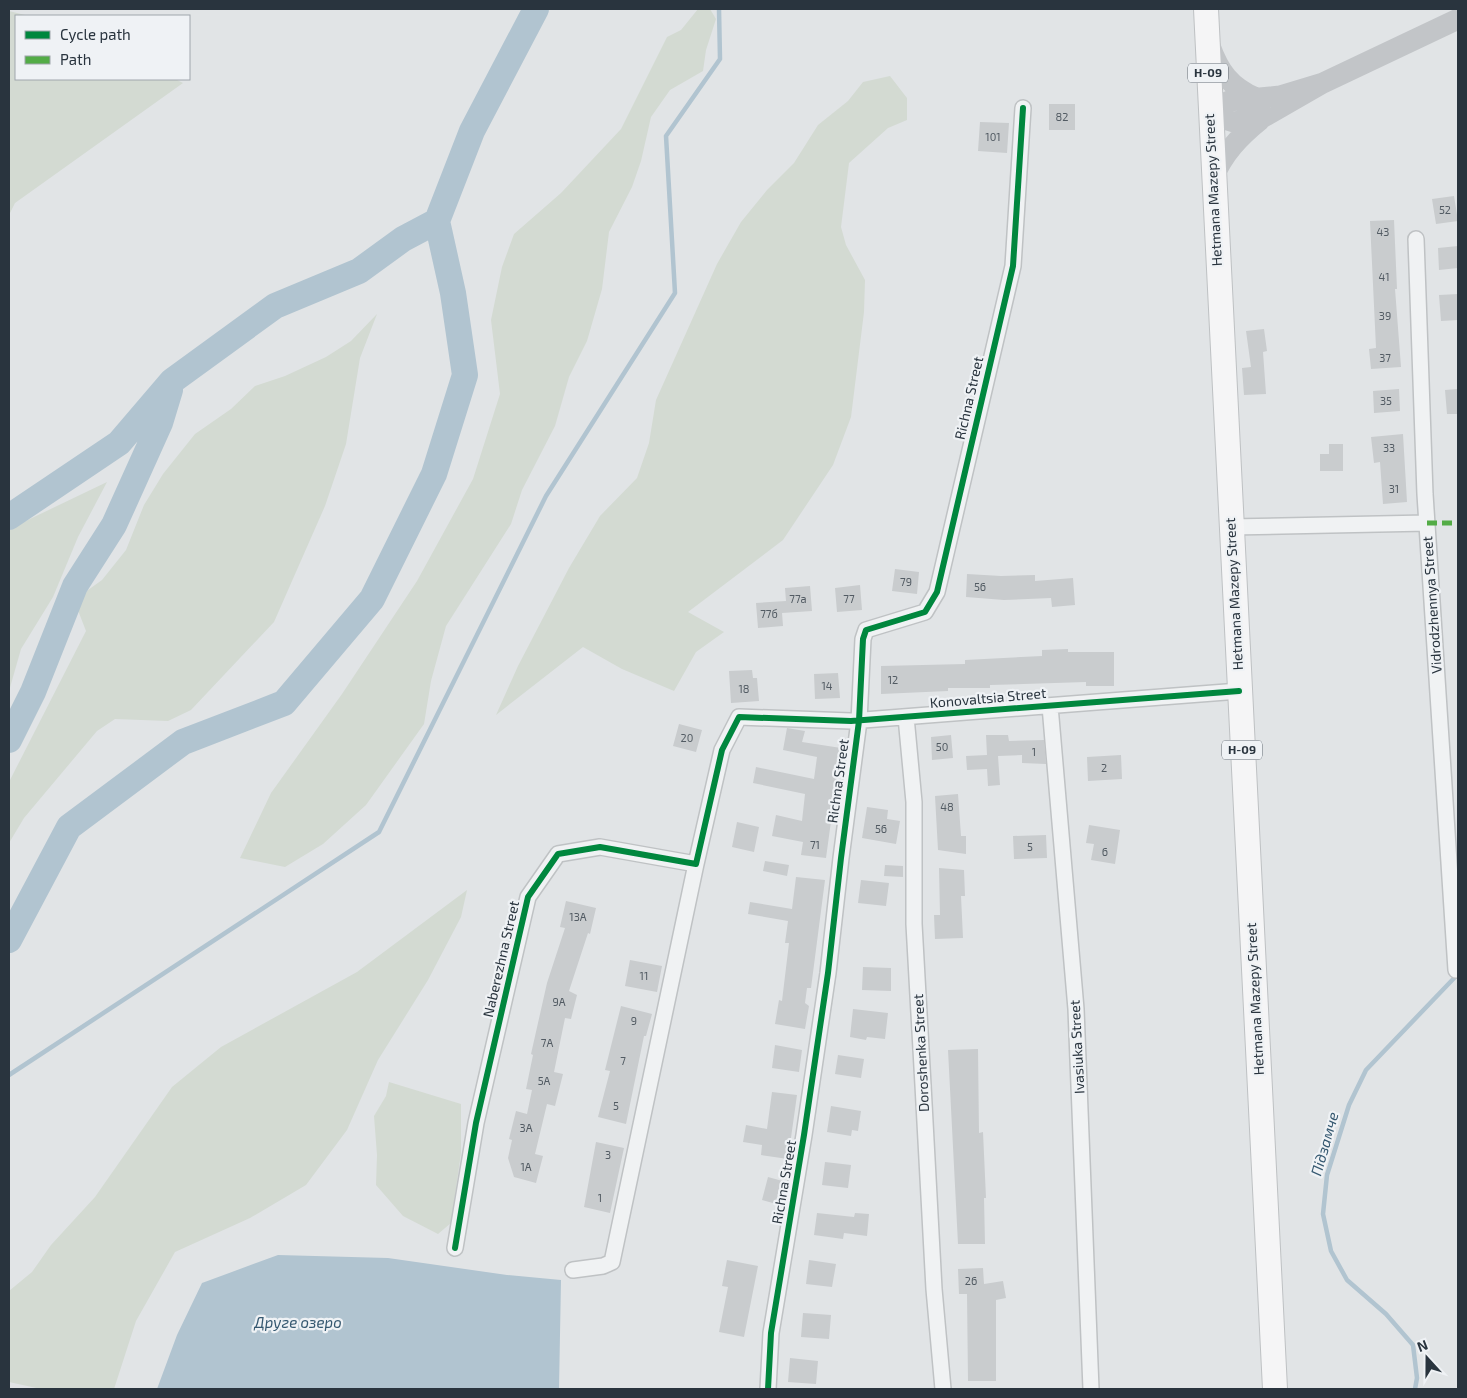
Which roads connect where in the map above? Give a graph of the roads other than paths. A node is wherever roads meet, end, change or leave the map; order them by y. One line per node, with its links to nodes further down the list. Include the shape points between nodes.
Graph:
1 (1206, 9): 3 (main road, Hetmana Mazepy Street / Н-09)
2 (1458, 19): 4 (main road)
3 (1206, 35): 5 (main road, via 1223,75 1234,87); 7 (main road, Hetmana Mazepy Street / Н-09)
4 (1322, 83): 5 (main road, via 1280,96); 8 (main road)
5 (1256, 98): 7 (main road, via 1229,101)
6 (1023, 108): 16 (street, Richna Street, via 1012,266 937,592 924,612 866,630)
7 (1210, 110): 8 (main road, via 1218,117 1234,122); 9 (main road, Hetmana Mazepy Street / Н-09)
8 (1262, 118): 9 (main road, via 1234,142)
9 (1212, 179): 12 (main road, Hetmana Mazepy Street / Н-09)
10 (1416, 239): 11 (street, Vidrodzhennya Street)
11 (1427, 523): 12 (street); 18 (street, Vidrodzhennya Street)
12 (1230, 526): 13 (main road, Hetmana Mazepy Street / Н-09)
13 (1239, 691): 14 (street, Konovaltsia Street); 24 (main road, Hetmana Mazepy Street / Н-09)
14 (1050, 706): 15 (street, Konovaltsia Street); 23 (street, Ivasiuka Street, via 1076,1008)
15 (906, 717): 16 (street, Konovaltsia Street); 22 (street, Doroshenka Street, via 914,802 914,924 934,1289)
16 (859, 721): 17 (street, Konovaltsia Street, via 739,717 722,750); 21 (street, Richna Street, via 828,973 771,1333)
17 (696, 864): 19 (street, Naberezhna Street, via 600,847 558,854 528,897 476,1123); 20 (street, via 612,1262)
18 (1456, 970)
19 (455, 1248)
20 (573, 1270)
21 (768, 1389)
22 (943, 1389)
23 (1091, 1389)
24 (1275, 1389)

